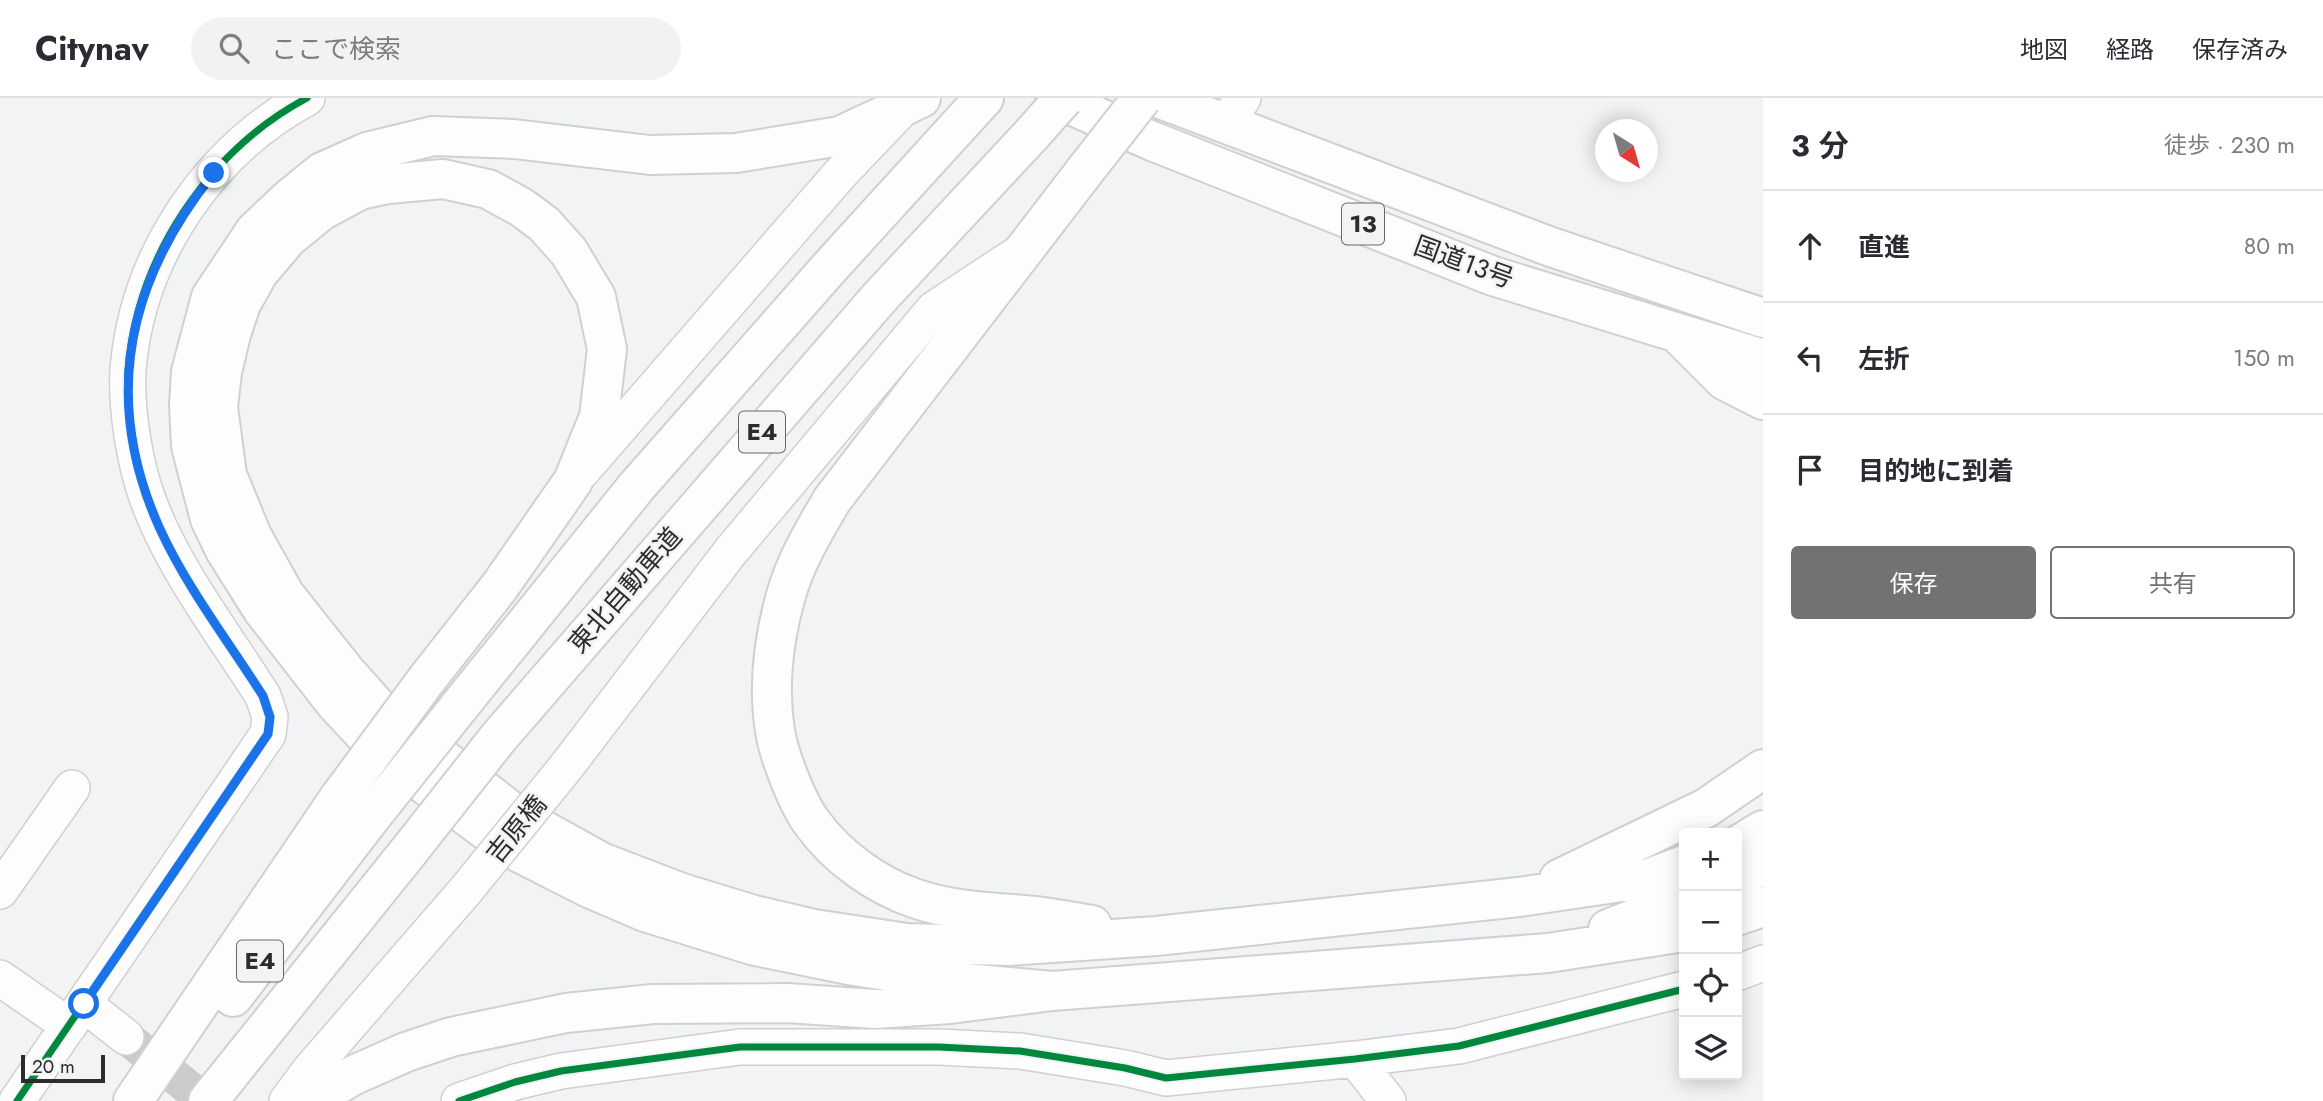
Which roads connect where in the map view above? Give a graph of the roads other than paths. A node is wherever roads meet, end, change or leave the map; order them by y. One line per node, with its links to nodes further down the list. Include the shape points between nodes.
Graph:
1 (307, 98): 36 (street, via 231,153 188,205 146,287 128,371 131,429 143,485 177,561 263,696 270,717 268,734)
2 (1055, 98): 11 (highway, 国道13号 / 13, via 1152,141 1493,275)
3 (1064, 98): 43 (highway, 東北自動車道 / E4, bridge, via 880,297 499,737)
4 (1142, 98): 9 (highway, bridge)
5 (1158, 98): 8 (highway, 国道13号 / 13)
6 (981, 101): 17 (highway, 東北自動車道 / E4, bridge, via 637,486 458,708)
7 (912, 103): 14 (street, via 840,174); 35 (highway, via 840,135 736,153 650,155 514,139 433,136 367,152 322,172 255,231 211,297 191,372 191,446 210,519 225,550 262,609 336,704 379,750 508,847 645,912 755,946 956,982)
8 (1234, 111): 10 (highway, 国道13号 / 13, via 1551,247)
9 (1022, 251): 29 (highway, via 832,500 802,551 786,596 772,667 775,732 788,775 812,824 869,877 914,898 953,908 1037,916); 44 (street, 吉原橋, bridge, via 934,309 731,551 466,890)
10 (1763, 318)
11 (1677, 332): 12 (highway, 国道13号 / 13); 13 (highway, via 1724,380)
12 (1763, 359)
13 (1763, 400)
14 (573, 481): 17 (highway, bridge, via 500,586 427,679); 29 (highway, via 598,417 607,349 596,297 569,252 521,207 488,189 443,179 360,190 321,211 288,238 259,272 231,334 218,407 228,475 252,536 285,595 380,710 516,815 601,862 682,894 814,929 907,943 1007,946)
15 (1763, 769): 24 (highway, via 1706,808)
16 (72, 788): 23 (street)
17 (353, 809): 41 (highway); 42 (highway, 東北自動車道 / E4)
18 (1763, 830): 19 (highway)
19 (1742, 843)
20 (1763, 866): 22 (highway)
21 (1679, 867): 24 (highway, via 1649,878)
22 (1742, 876)
23 (0, 891)
24 (1519, 897): 29 (highway)
25 (1679, 901): 30 (highway)
26 (1763, 907): 27 (highway)
27 (1742, 914)
28 (1679, 933): 30 (highway)
29 (1156, 936)
30 (1548, 953): 35 (highway)
31 (1763, 963): 32 (street)
32 (1742, 971)
33 (0, 978): 36 (street)
34 (1679, 990): 38 (street, via 1459,1046)
35 (1052, 991): 45 (highway, via 875,1009 787,1003 653,1004 566,1013 452,1037 406,1052)
36 (76, 1015): 37 (street); 40 (street)
37 (126, 1037)
38 (1355, 1059): 39 (street); 47 (street)
39 (1164, 1089): 46 (street, via 1125,1068 1020,1051 740,1047 561,1071)
40 (17, 1101)
41 (133, 1101)
42 (153, 1101)
43 (208, 1101)
44 (286, 1101)
45 (310, 1101)
46 (459, 1101)
47 (1388, 1101)

